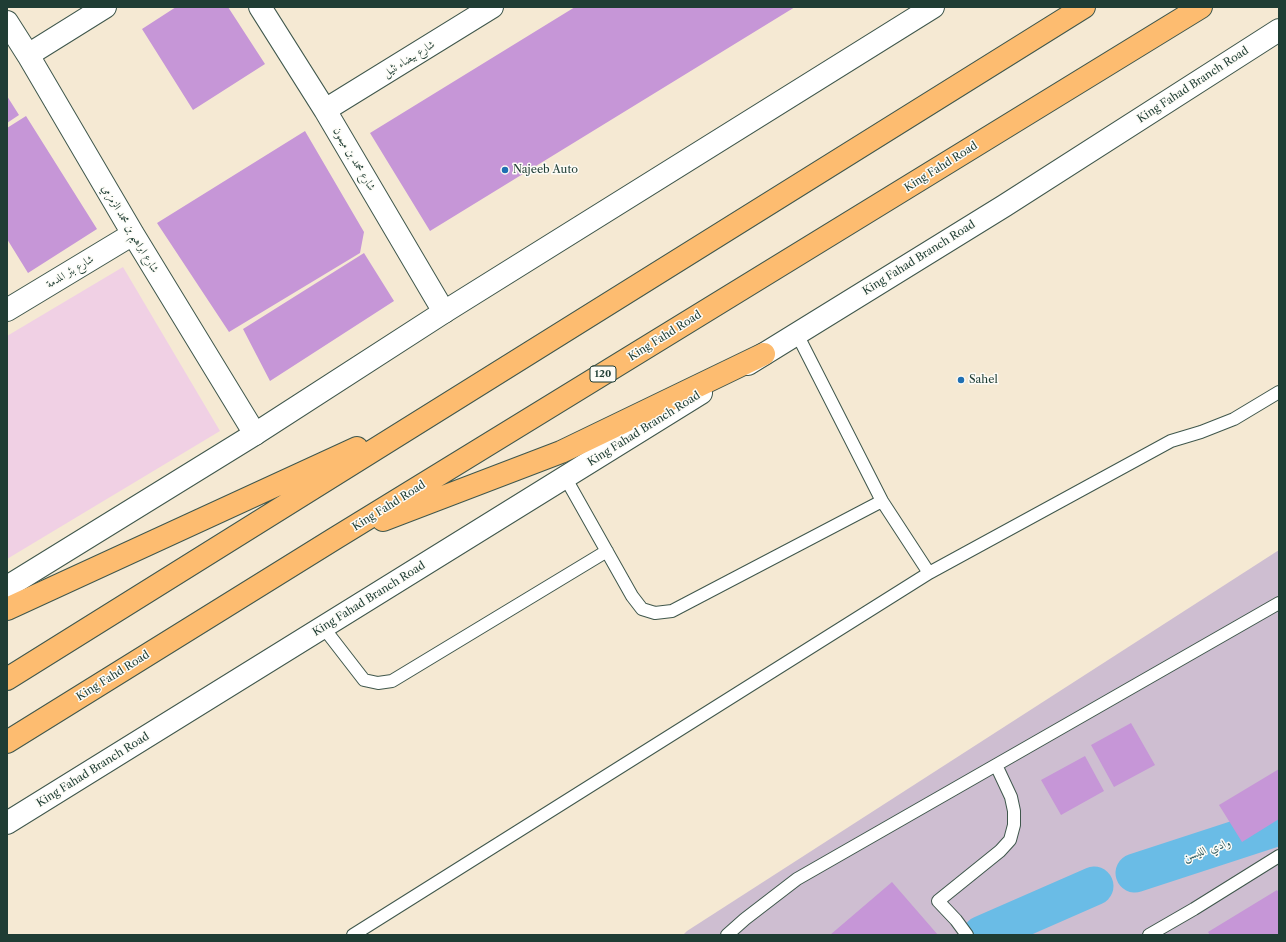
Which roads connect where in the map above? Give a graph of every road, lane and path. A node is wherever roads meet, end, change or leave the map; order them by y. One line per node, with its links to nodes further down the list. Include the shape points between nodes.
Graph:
1 (105, 7): 9 (street)
2 (260, 7): 10 (street, شارع محمد بن ميمون)
3 (492, 7): 10 (street, شارع بيضاء نثيل)
4 (933, 7): 13 (street)
5 (1084, 7): 17 (highway)
6 (1201, 7): 21 (highway, King Fahd Road / 120)
7 (7, 22): 9 (street, شارع ابراهيم بن محمد الزمزمي)
8 (1279, 30): 14 (street, King Fahad Branch Road, via 1004,206)
9 (28, 55): 11 (street, شارع ابراهيم بن محمد الزمزمي)
10 (325, 110): 13 (street, شارع محمد بن ميمون)
11 (133, 234): 12 (street, شارع بئر المدمة); 18 (street, شارع ابراهيم بن محمد الزمزمي)
12 (7, 310)
13 (444, 312): 18 (street)
14 (797, 334): 15 (street, King Fahad Branch Road); 20 (lane)
15 (764, 354): 19 (street, King Fahad Branch Road); 21 (highway, via 561,452)
16 (1279, 392): 23 (lane, via 1234,419 1171,441)
17 (442, 409): 26 (highway); 28 (highway)
18 (255, 434): 24 (street)
19 (565, 477): 22 (lane); 27 (street, King Fahad Branch Road)
20 (882, 501): 22 (lane, via 672,611 656,613 642,609); 23 (lane)
21 (334, 539): 29 (highway, King Fahd Road / 120)
22 (607, 551): 27 (lane, via 392,681 378,683 364,680)
23 (929, 573): 33 (lane)
24 (7, 587)
25 (1279, 603): 30 (lane)
26 (7, 609)
27 (323, 627): 31 (street, King Fahad Branch Road)
28 (7, 679)
29 (7, 742)
30 (996, 765): 34 (lane, via 797,879); 35 (lane, via 1011,797 1014,811 1010,840 938,901)
31 (7, 823)
32 (1279, 856): 36 (lane)
33 (353, 935)
34 (727, 935)
35 (967, 935)
36 (1149, 935)

